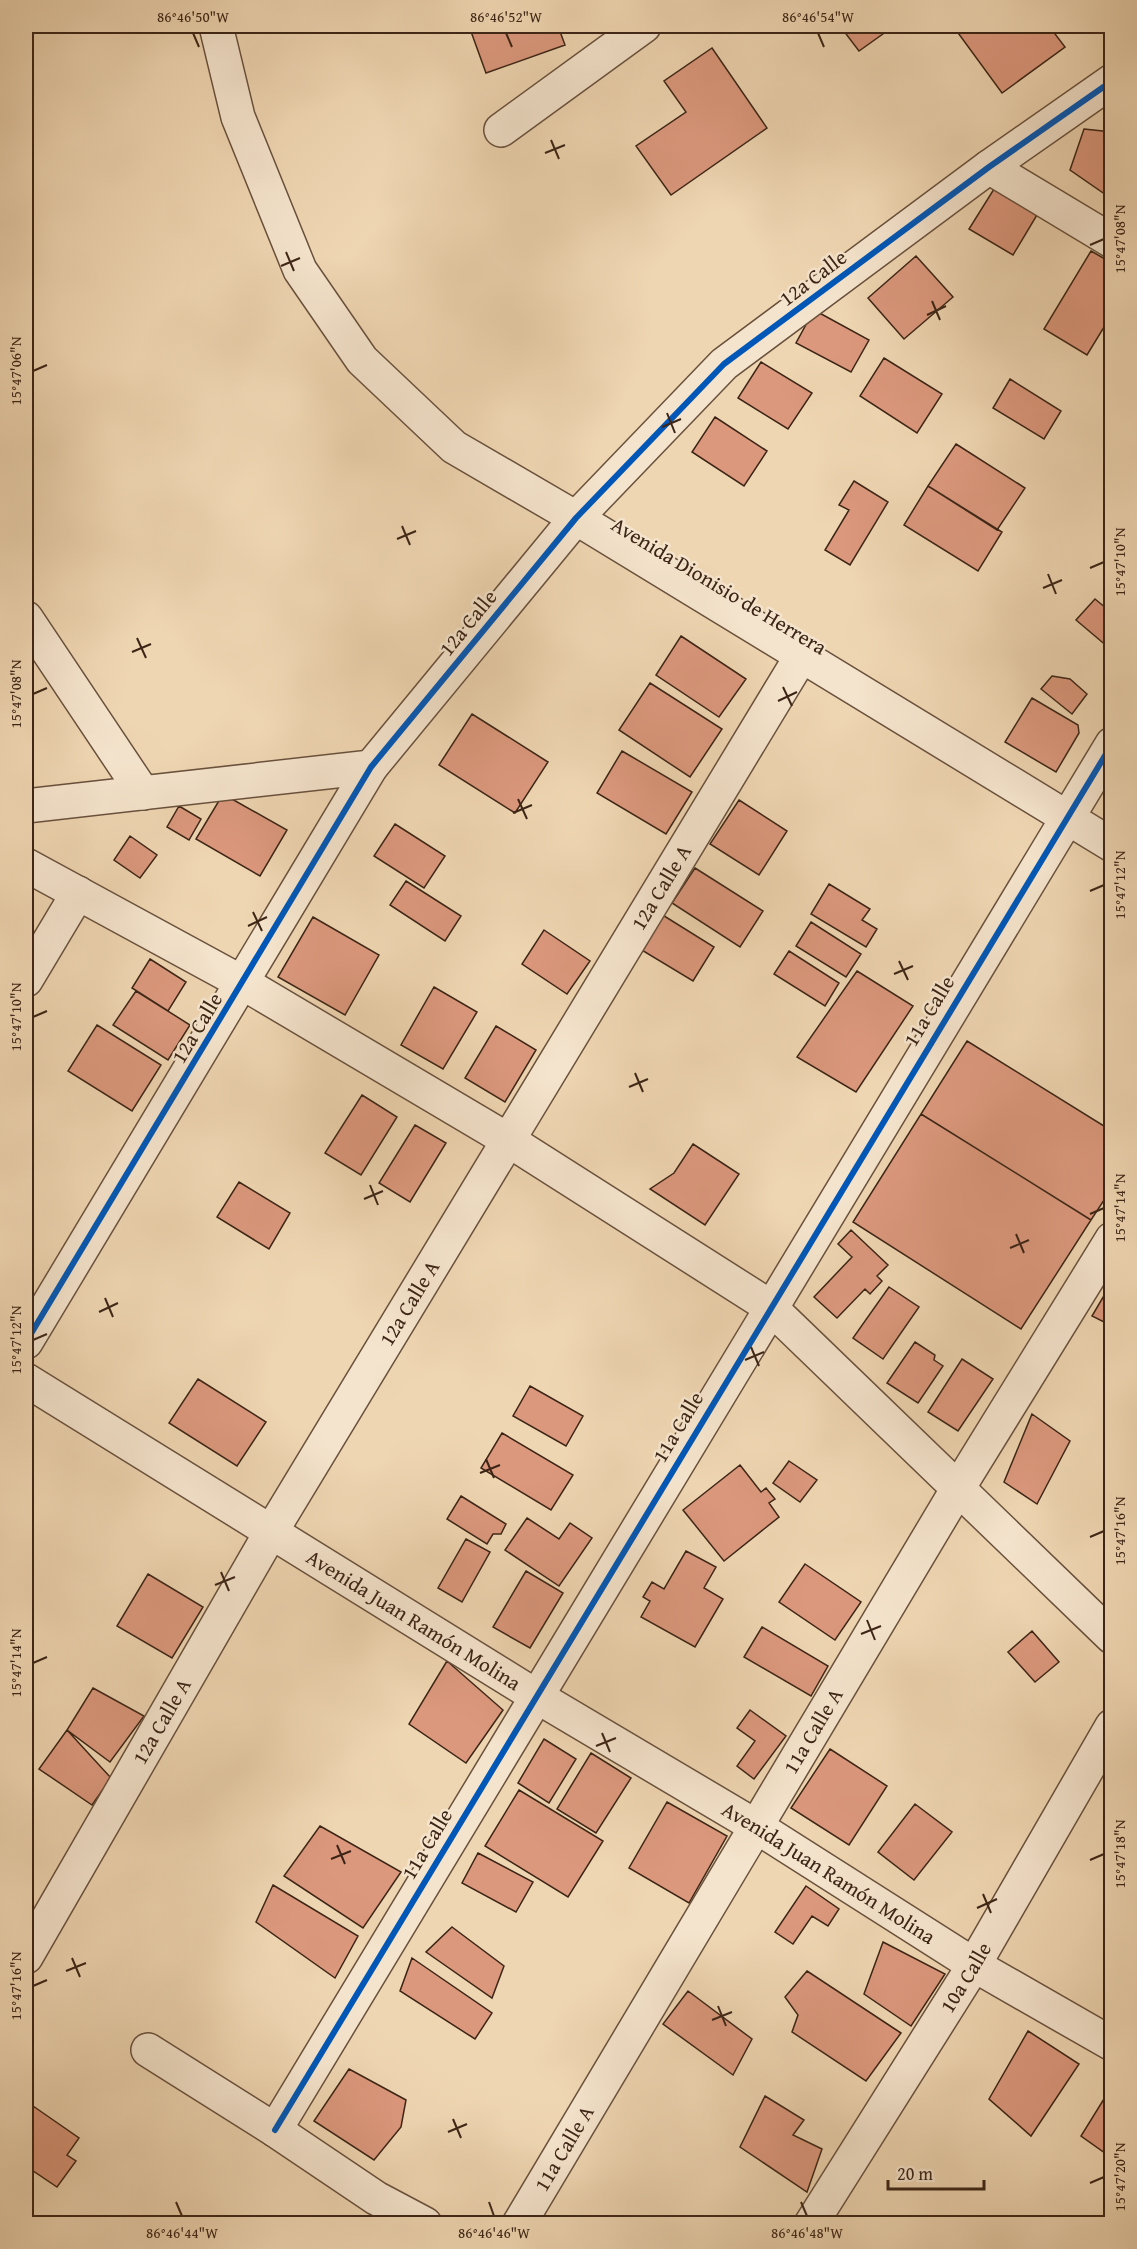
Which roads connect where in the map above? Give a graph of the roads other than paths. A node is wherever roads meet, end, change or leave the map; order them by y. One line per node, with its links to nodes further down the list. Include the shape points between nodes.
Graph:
1 (216, 26): 7 (street, Avenida Dionisio de Herrera, via 238,117 300,270 362,360 454,447)
2 (644, 26): 4 (street)
3 (1112, 81): 5 (street, 12a Calle)
4 (501, 130)
5 (989, 167): 6 (street); 7 (street, 12a Calle, via 724,364)
6 (1112, 241)
7 (576, 518): 9 (street, Avenida Dionisio de Herrera); 11 (street, 12a Calle)
8 (26, 618): 12 (street)
9 (802, 655): 14 (street, Avenida Dionisio de Herrera); 20 (street, 12a Calle A)
10 (1112, 744): 14 (street, 11a Calle)
11 (371, 767): 12 (street); 19 (street, 12a Calle)
12 (143, 793): 13 (street)
13 (26, 806)
14 (1066, 818): 15 (street, Avenida Dionisio de Herrera); 22 (street, 11a Calle)
15 (1112, 846)
16 (26, 865): 17 (street)
17 (78, 893): 18 (street); 19 (street)
18 (26, 980)
19 (243, 983): 20 (street); 23 (street, 12a Calle)
20 (508, 1140): 22 (street); 26 (street, 12a Calle A)
21 (1112, 1239): 25 (street, 11a Calle A)
22 (769, 1306): 25 (street); 28 (street, 11a Calle)
23 (26, 1342)
24 (26, 1380): 26 (street, Avenida Juan Ramón Molina)
25 (957, 1490): 27 (street); 30 (street, 11a Calle A)
26 (271, 1532): 28 (street, Avenida Juan Ramón Molina); 31 (street, 12a Calle A)
27 (1112, 1637)
28 (536, 1696): 30 (street, Avenida Juan Ramón Molina); 35 (street, 11a Calle)
29 (1112, 1726): 32 (street, 10a Calle)
30 (757, 1827): 32 (street, Avenida Juan Ramón Molina); 38 (street, 11a Calle A)
31 (26, 1957)
32 (974, 1965): 33 (street, Avenida Juan Ramón Molina); 39 (street, 10a Calle)
33 (1112, 2044)
34 (148, 2050): 35 (street)
35 (274, 2130): 36 (street)
36 (369, 2211): 37 (street)
37 (425, 2223)
38 (519, 2223)
39 (811, 2223)

